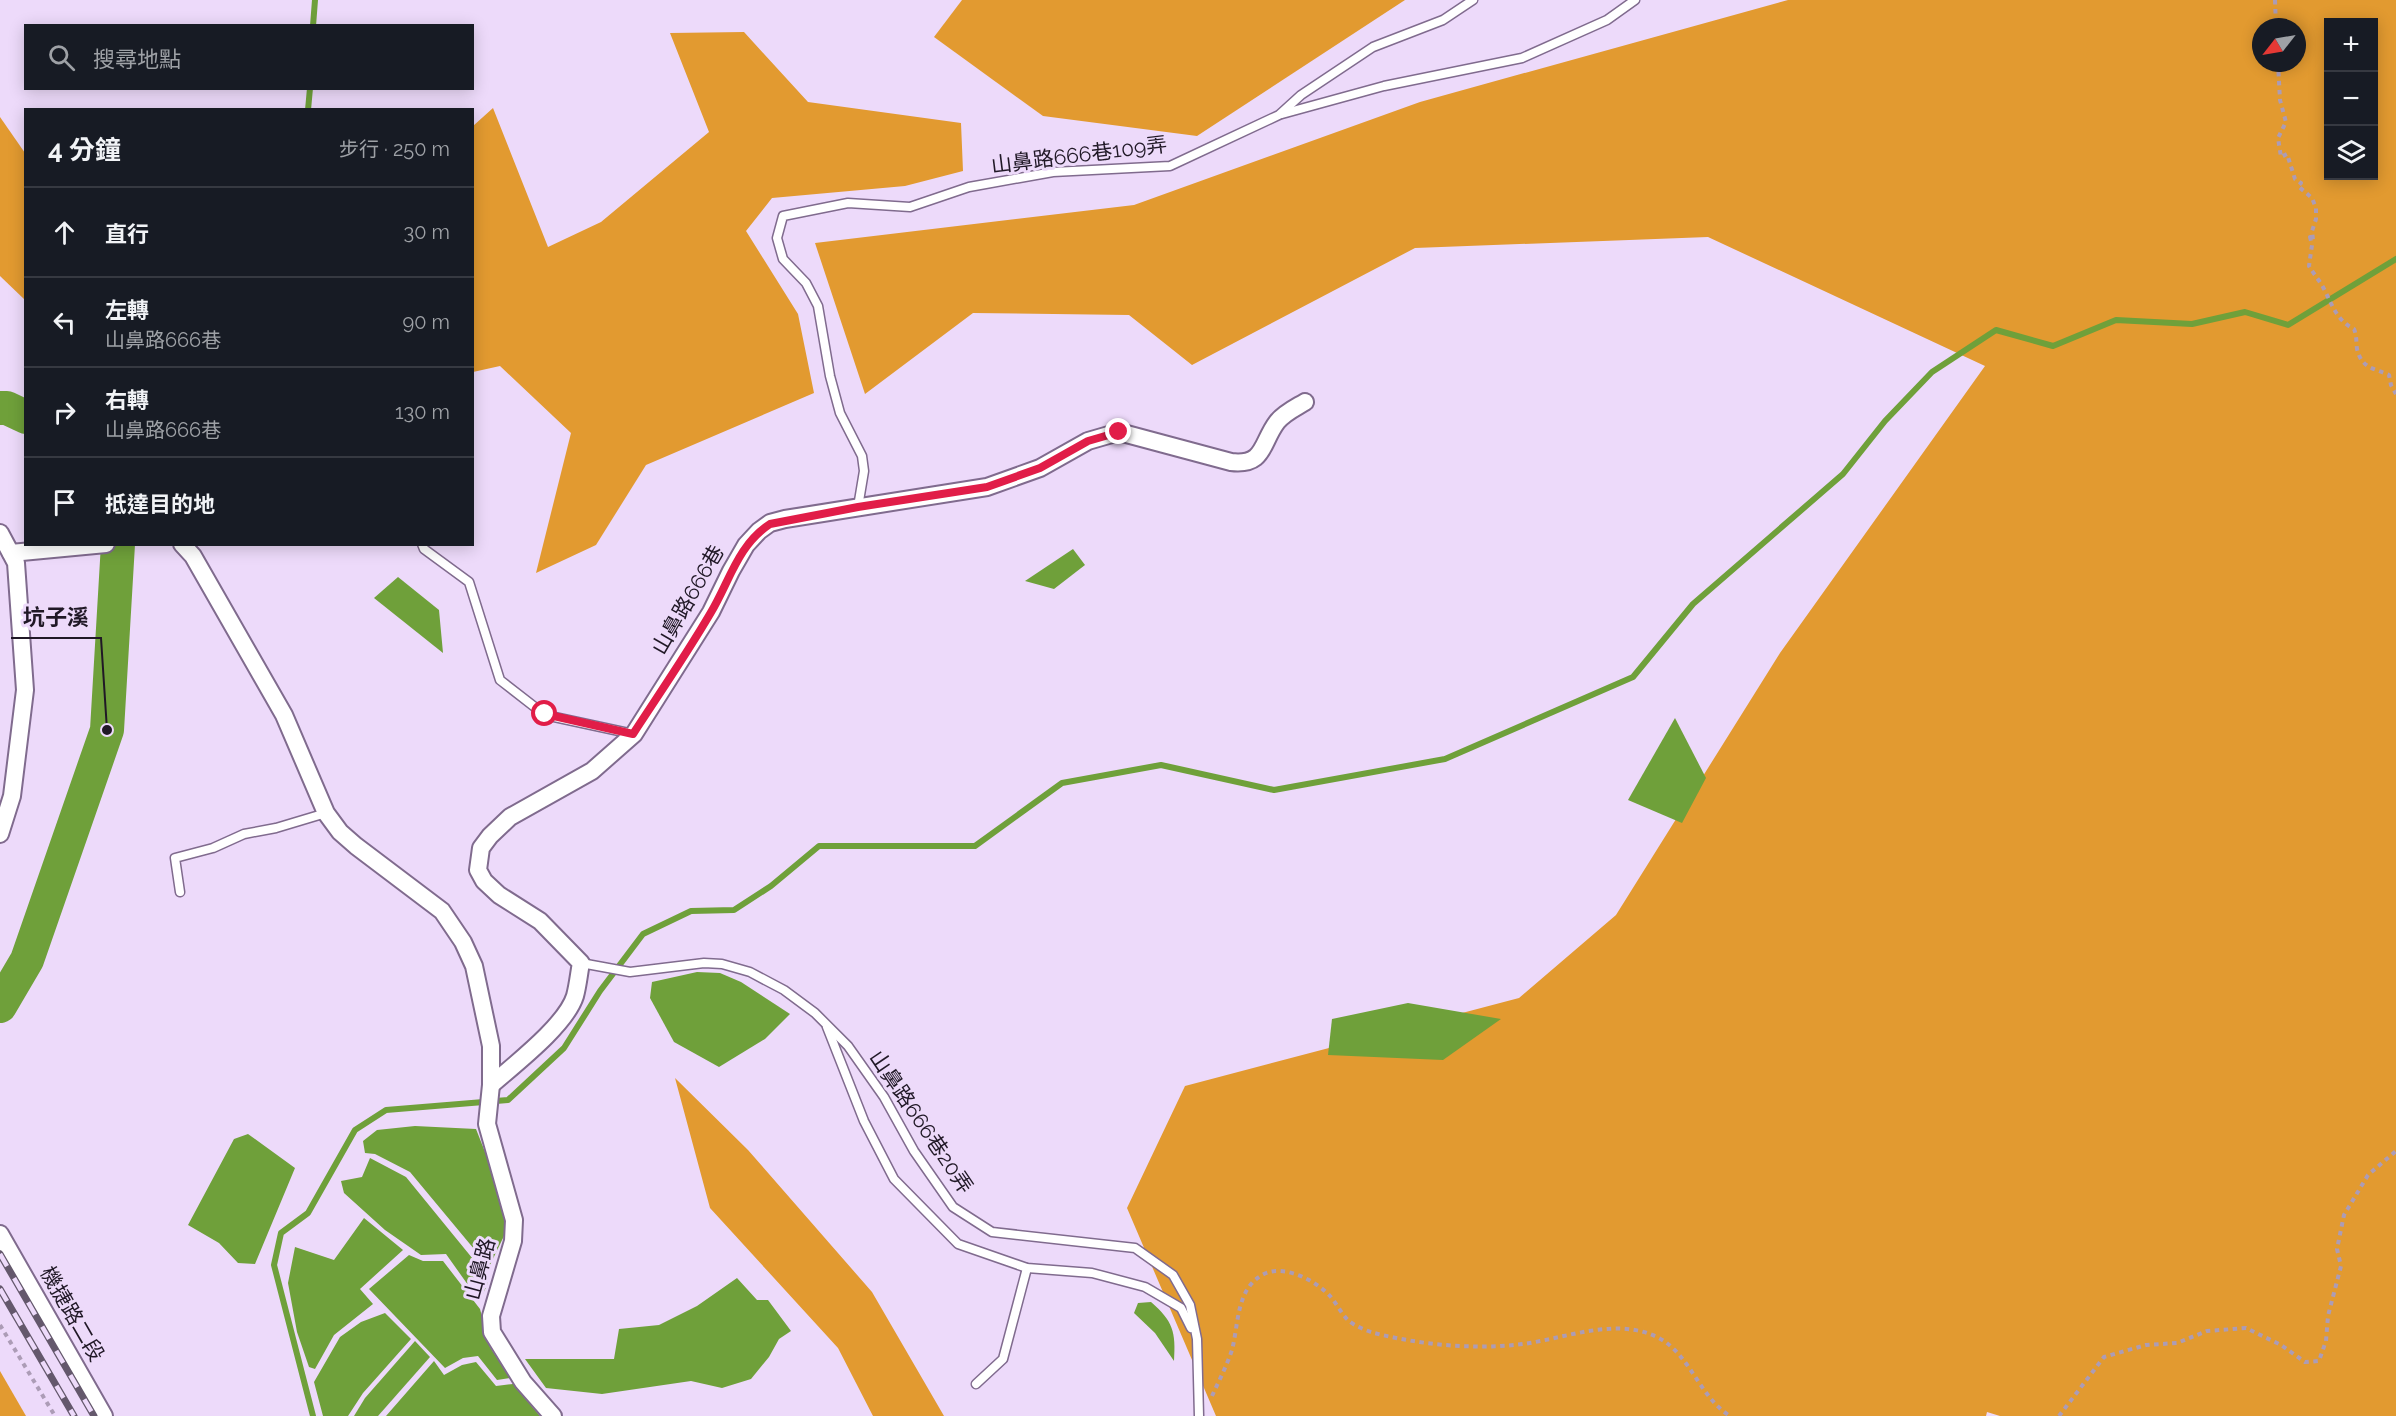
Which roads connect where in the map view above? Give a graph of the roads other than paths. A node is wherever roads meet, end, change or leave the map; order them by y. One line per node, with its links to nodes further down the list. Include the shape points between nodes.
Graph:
1 (1473, 0): 3 (lane, 山鼻路666巷109弄, via 1443,20 1373,47 1301,95)
2 (1635, 0): 3 (lane, via 1607,20 1522,58 1384,86)
3 (1279, 115): 5 (lane, 山鼻路666巷109弄, via 1170,166 1053,172 969,187 910,207 848,203 783,216 777,238 783,259 806,283 818,306 840,413 862,456 864,471)
4 (1305, 402): 5 (street, 山鼻路666巷, via 1282,417 1260,454 1244,463 1119,432 1088,441 1040,468 987,487)
5 (858, 507): 11 (street, 山鼻路666巷, via 785,519 759,531 738,556 711,612)
6 (0, 533): 10 (street)
7 (86, 546): 10 (street)
8 (184, 546): 12 (street, 山鼻路, via 284,715)
9 (423, 546): 11 (lane, via 469,582 500,680 545,714)
10 (11, 553): 13 (street, via 16,563 25,690 12,796)
11 (633, 734): 15 (street, 山鼻路666巷, via 592,771 510,817 481,848 478,870 484,880 499,895 540,921)
12 (326, 813): 14 (lane, via 244,834 213,848 175,858); 17 (street, 山鼻路, via 356,846 442,911 463,942 484,1005 491,1046)
13 (0, 834)
14 (180, 892)
15 (581, 963): 16 (lane, 山鼻路666巷20弄, via 619,971 722,964 750,972 784,990); 17 (street, via 575,997 563,1016)
16 (825, 1023): 19 (lane, via 864,1121 894,1179 957,1244); 20 (lane, 山鼻路666巷20弄, via 848,1046 884,1097 914,1151 953,1207 992,1232 1135,1248 1173,1275 1190,1305)
17 (491, 1089): 24 (street, 山鼻路, via 487,1117 491,1144 513,1220 513,1241 491,1317 492,1332 523,1382)
18 (0, 1234): 23 (street, 機捷路二段)
19 (1027, 1268): 20 (lane, via 1092,1273 1145,1287 1181,1308); 21 (lane, via 1003,1359)
20 (1197, 1339): 22 (lane, 山鼻路666巷20弄)
21 (976, 1384)
22 (1199, 1414)
23 (104, 1416)
24 (553, 1416)

